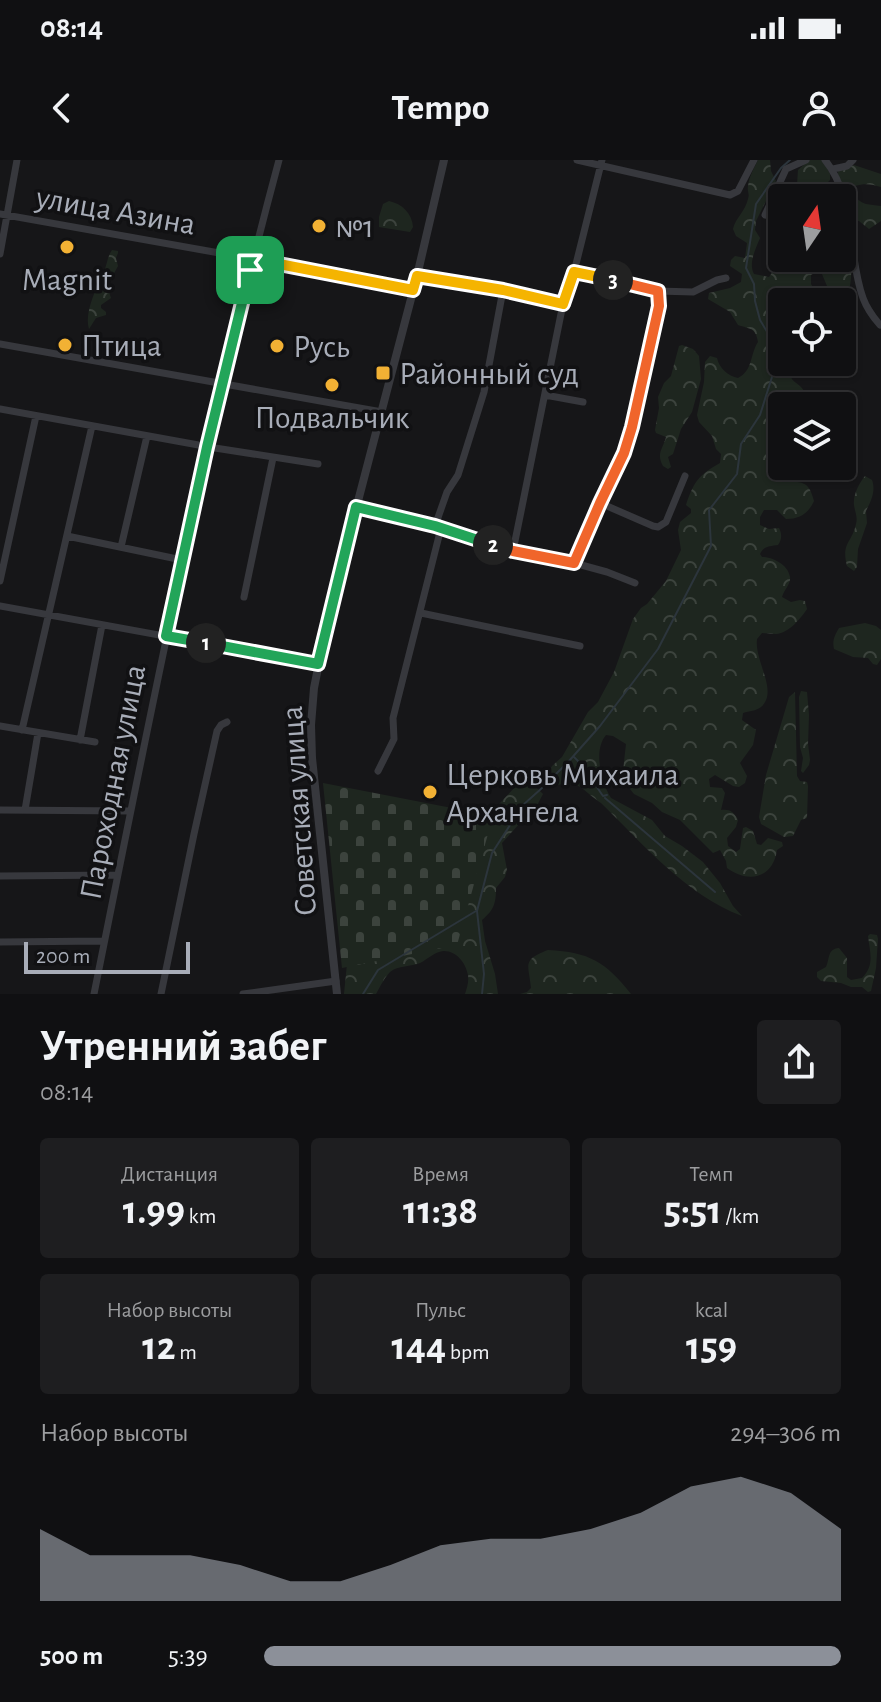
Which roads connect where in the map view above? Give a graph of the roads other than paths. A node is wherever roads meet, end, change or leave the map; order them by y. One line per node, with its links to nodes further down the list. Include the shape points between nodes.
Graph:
1 (17, 160): 11 (street)
2 (279, 160): 14 (street, Пароходная улица)
3 (444, 160): 16 (street, Советская улица)
4 (577, 160): 9 (street)
5 (754, 160): 9 (street, via 738,191 730,195)
6 (806, 160): 12 (street, via 786,169)
7 (825, 160): 10 (street)
8 (853, 160): 10 (street)
9 (601, 163): 15 (street)
10 (833, 169): 22 (street, via 863,298)
11 (3, 214): 13 (street); 14 (street, улица Азина)
12 (765, 215)
13 (0, 254)
14 (253, 259): 18 (street, улица Азина); 24 (street, Пароходная улица)
15 (574, 272): 20 (street); 21 (street)
16 (417, 276): 18 (street, Советская улица); 19 (street)
17 (726, 278): 20 (street, via 693,292)
18 (413, 290): 28 (street, Советская улица)
19 (503, 290): 21 (street); 38 (street, via 484,392)
20 (658, 291): 36 (street, via 632,427)
21 (563, 304): 25 (street)
22 (880, 325)
23 (0, 344): 24 (street)
24 (223, 384): 28 (street); 32 (street, Пароходная улица)
25 (545, 395): 26 (street); 41 (street)
26 (583, 402)
27 (0, 409): 29 (street)
28 (382, 412): 37 (street, Советская улица)
29 (36, 416): 30 (street); 44 (street)
30 (92, 426): 31 (street); 39 (street)
31 (147, 436): 32 (street); 40 (street)
32 (207, 447): 33 (street); 42 (street, Пароходная улица)
33 (273, 458): 34 (street); 46 (street)
34 (318, 464)
35 (685, 476): 36 (street, via 666,522 658,527)
36 (600, 503): 43 (street)
37 (356, 507): 38 (street); 53 (street, Советская улица)
38 (438, 527): 41 (street); 48 (street)
39 (67, 536): 40 (street); 49 (street)
40 (121, 547): 42 (street)
41 (513, 551): 43 (street)
42 (182, 560): 51 (street, Пароходная улица)
43 (574, 563): 45 (street)
44 (0, 581)
45 (635, 583)
46 (244, 597)
47 (0, 606): 49 (street)
48 (421, 613): 52 (street); 60 (street, via 393,718 394,739)
49 (49, 615): 50 (street); 56 (street)
50 (102, 625): 51 (street); 58 (street)
51 (166, 636): 53 (street); 63 (street, Пароходная улица)
52 (580, 646)
53 (318, 664): 68 (street, Советская улица, via 312,758)
54 (227, 722): 70 (street, via 217,731)
55 (0, 726): 56 (street)
56 (22, 730): 57 (street)
57 (38, 733): 58 (street); 62 (street)
58 (80, 740): 59 (street)
59 (95, 742)
60 (378, 771)
61 (0, 810): 62 (street)
62 (25, 810): 63 (street)
63 (130, 811): 64 (street, Пароходная улица)
64 (117, 875): 65 (street); 66 (street, Пароходная улица)
65 (0, 876)
66 (104, 941): 67 (street); 69 (street, Пароходная улица)
67 (0, 942)
68 (336, 981): 71 (street); 72 (street, Советская улица)
69 (94, 994)
70 (161, 994)
71 (243, 994)
72 (337, 994)

